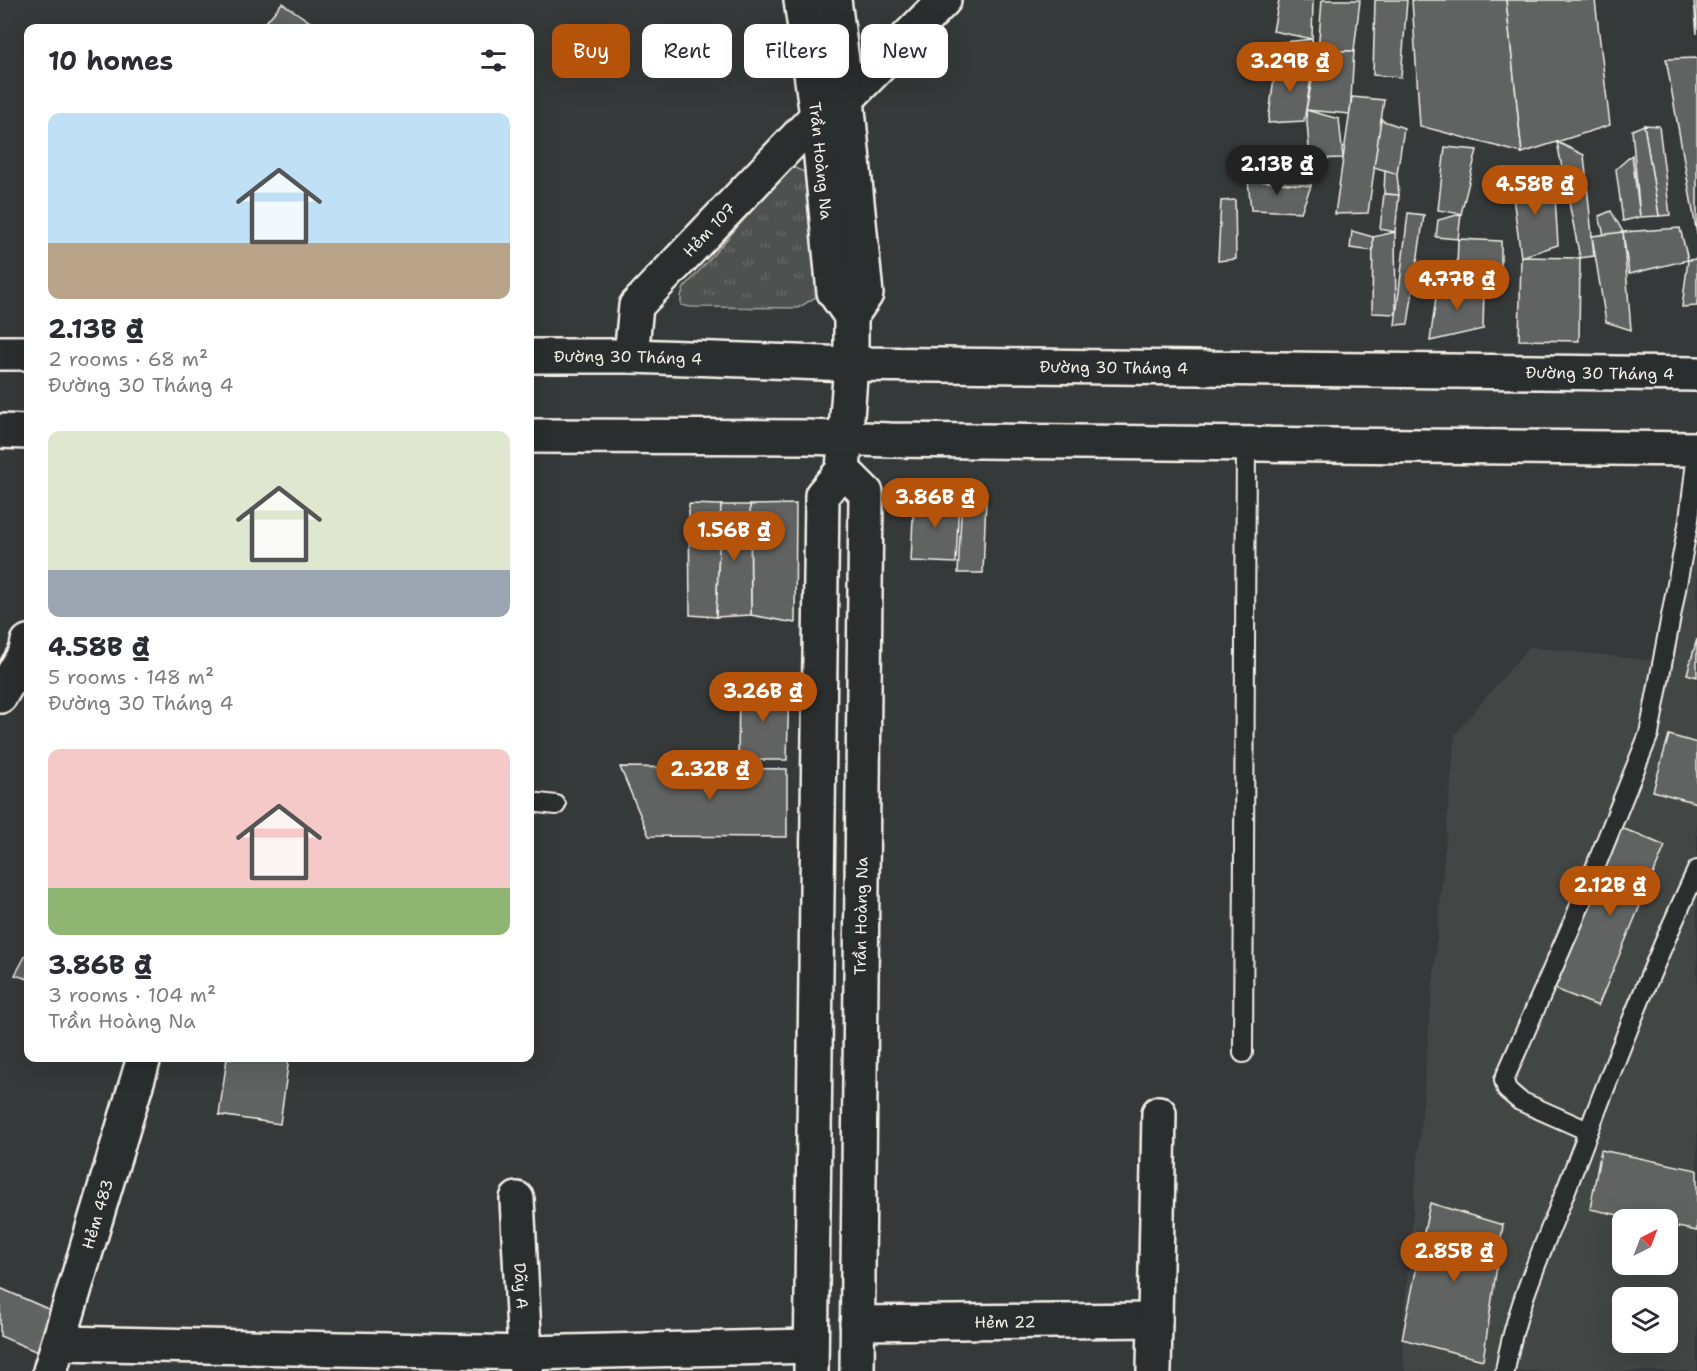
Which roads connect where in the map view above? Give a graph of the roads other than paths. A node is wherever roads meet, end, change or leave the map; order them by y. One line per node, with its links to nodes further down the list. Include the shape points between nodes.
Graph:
1 (801, 0): 5 (main road, Trần Hoàng Na)
2 (834, 0): 4 (main road, Trần Hoàng Na)
3 (944, 0): 4 (main road)
4 (847, 99): 6 (main road, Trần Hoàng Na, via 866,294)
5 (817, 117): 6 (main road, Trần Hoàng Na, via 834,292); 10 (main road, Hẻm 107, via 636,306)
6 (851, 316): 11 (main road)
7 (0, 353): 8 (main road)
8 (24, 353)
9 (534, 356): 10 (main road, Đường 30 Tháng 4)
10 (631, 356): 11 (main road, Đường 30 Tháng 4)
11 (851, 364): 12 (main road, Đường 30 Tháng 4); 18 (main road)
12 (1697, 374)
13 (0, 431): 14 (main road)
14 (24, 432)
15 (534, 436): 18 (main road, via 747,436)
16 (1246, 444): 17 (main road); 18 (main road); 24 (lane)
17 (1697, 451): 27 (lane, via 1689,520 1649,734 1504,1080 1508,1090 1521,1101)
18 (844, 454): 30 (main road, Trần Hoàng Na, via 866,493); 32 (main road, via 822,495)
19 (24, 655): 20 (main road)
20 (0, 696)
21 (534, 802): 22 (lane)
22 (556, 805)
23 (1697, 870): 27 (lane)
24 (1243, 1053)
25 (143, 1062): 31 (main road, Hẻm 483)
26 (1159, 1113): 29 (main road)
27 (1588, 1131): 37 (lane, via 1513,1329)
28 (517, 1199): 34 (main road, Dãy A)
29 (1155, 1320): 30 (main road, Hẻm 22); 36 (main road)
30 (858, 1323): 35 (main road, Trần Hoàng Na)
31 (55, 1357): 33 (main road)
32 (811, 1358): 34 (main road)
33 (245, 1359): 34 (main road)
34 (526, 1362)
35 (857, 1371)
36 (1154, 1371)
37 (1505, 1371)

